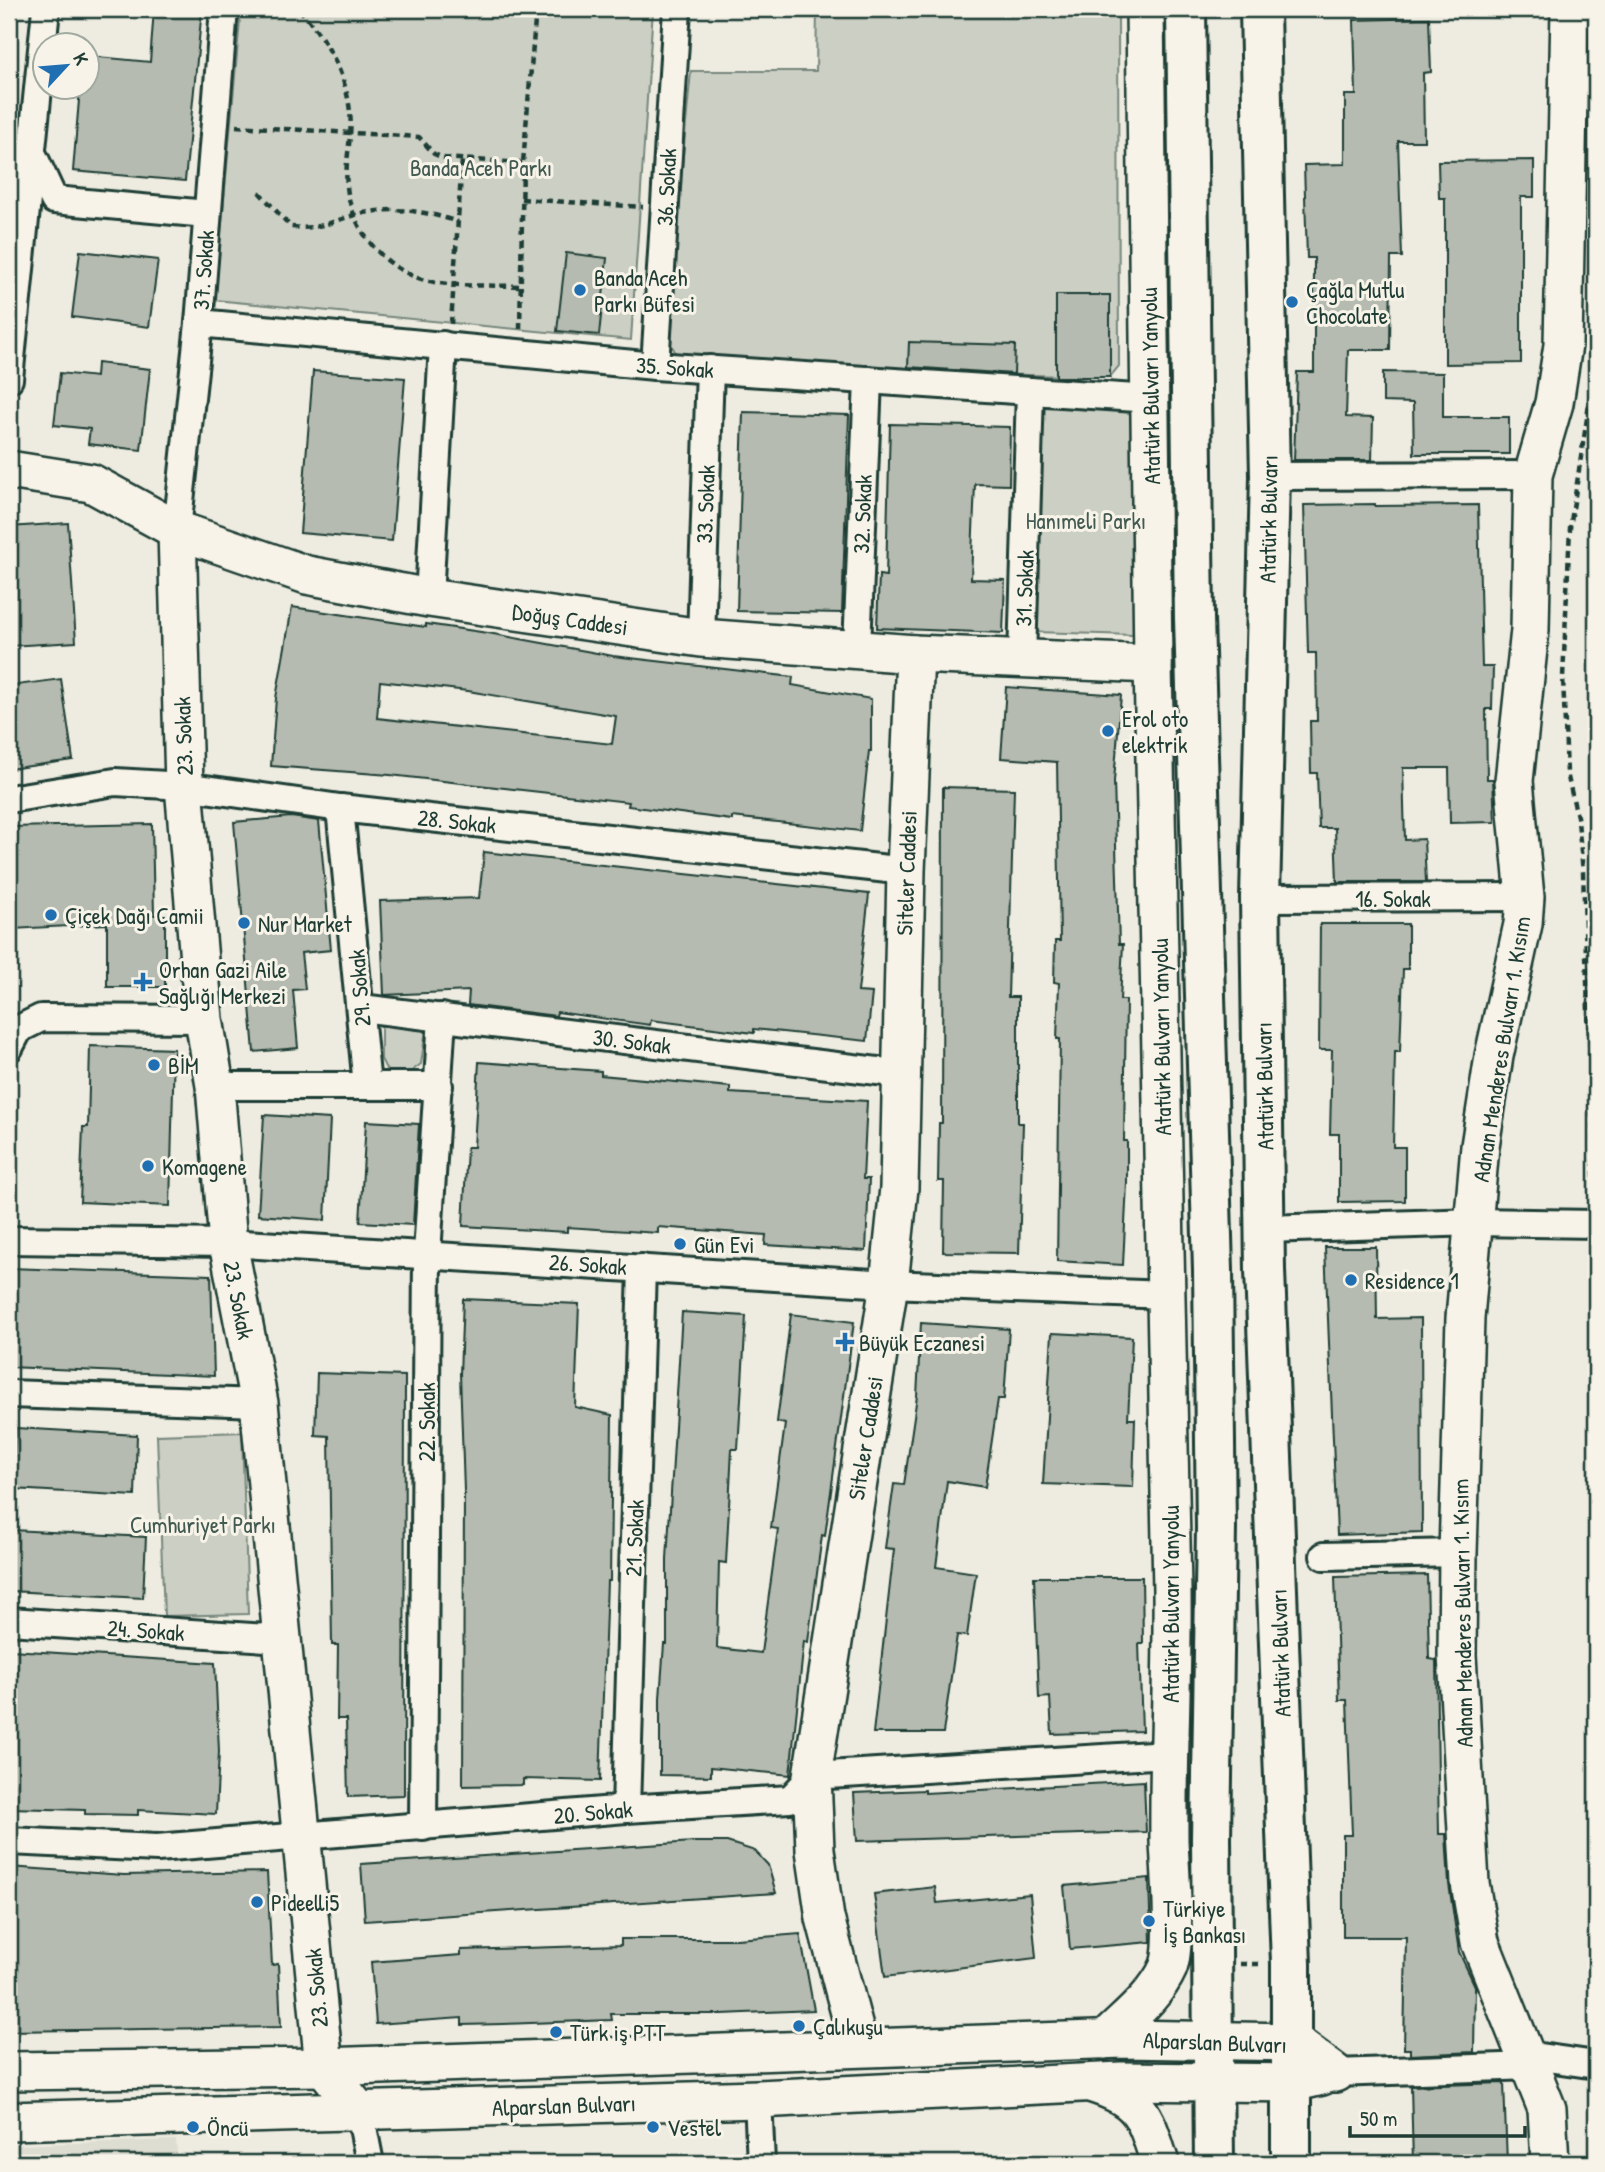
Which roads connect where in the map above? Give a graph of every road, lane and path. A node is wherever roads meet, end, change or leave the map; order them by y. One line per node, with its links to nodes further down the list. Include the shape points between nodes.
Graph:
1 (46, 9): 12 (street)
2 (224, 9): 10 (street, 37. Sokak)
3 (299, 9): 11 (path, via 331,50 350,113)
4 (536, 9): 14 (path)
5 (677, 9): 17 (street, 36. Sokak)
6 (1145, 9): 32 (main road, Atatürk Bulvarı Yanyolu)
7 (1186, 9): 69 (highway, via 1194,604)
8 (1260, 9): 35 (highway, Atatürk Bulvarı)
9 (1570, 9): 34 (main road, Adnan Menderes Bulvarı 1. Kısım, via 1563,345 1554,403)
10 (214, 125): 11 (path); 18 (street, 37. Sokak)
11 (349, 133): 13 (path, via 419,137 435,154); 19 (path, via 347,188)
12 (21, 157): 18 (street, via 54,200); 29 (street)
13 (462, 160): 14 (path); 20 (path)
14 (523, 163): 16 (path)
15 (259, 192): 19 (path, via 291,227 312,229)
16 (521, 199): 17 (path); 22 (path)
17 (664, 208): 27 (street, 36. Sokak)
18 (207, 215): 23 (street, 37. Sokak)
19 (355, 215): 20 (path, via 413,209); 21 (path, via 369,243 388,262 411,276)
20 (458, 222): 21 (path)
21 (453, 283): 22 (path); 24 (path)
22 (519, 286): 25 (path)
23 (200, 323): 24 (street, 35. Sokak); 36 (street, 37. Sokak)
24 (446, 345): 25 (street, 35. Sokak); 37 (street)
25 (520, 354): 27 (street, 35. Sokak)
26 (1596, 360): 57 (path, via 1570,528 1563,677 1567,773 1583,872)
27 (655, 366): 28 (street, 35. Sokak)
28 (710, 369): 30 (street, 35. Sokak); 38 (street, 33. Sokak)
29 (9, 379)
30 (868, 380): 31 (street, 35. Sokak); 39 (street, 32. Sokak)
31 (1030, 391): 32 (street, 35. Sokak); 41 (street, 31. Sokak)
32 (1151, 399): 42 (main road, Atatürk Bulvarı Yanyolu)
33 (9, 470): 36 (main road, Doğuş Caddesi, via 91,482)
34 (1533, 475): 35 (street); 47 (main road, Adnan Menderes Bulvarı 1. Kısım, via 1530,630 1514,781)
35 (1270, 476): 48 (highway, Atatürk Bulvarı)
36 (177, 530): 37 (main road, Doğuş Caddesi, via 307,575); 43 (main road, 23. Sokak)
37 (429, 598): 38 (main road, Doğuş Caddesi)
38 (701, 638): 39 (main road, Doğuş Caddesi)
39 (857, 648): 40 (main road, Doğuş Caddesi)
40 (915, 654): 41 (main road, Doğuş Caddesi); 46 (main road, Siteler Caddesi)
41 (1022, 659): 42 (main road, Doğuş Caddesi)
42 (1153, 664): 66 (main road, Atatürk Bulvarı Yanyolu)
43 (184, 786): 44 (street, 28. Sokak, via 115,782); 45 (street, 28. Sokak); 51 (main road, 23. Sokak)
44 (9, 799)
45 (341, 808): 46 (street, 28. Sokak); 49 (street, 29. Sokak)
46 (906, 871): 53 (main road, Siteler Caddesi)
47 (1525, 897): 48 (street, 16. Sokak); 58 (main road, Adnan Menderes Bulvarı 1. Kısım, via 1484,1120)
48 (1261, 898): 60 (highway, Atatürk Bulvarı)
49 (362, 1008): 50 (street, 30. Sokak); 55 (street, 29. Sokak)
50 (442, 1017): 53 (street, 30. Sokak); 56 (street, 22. Sokak)
51 (204, 1019): 52 (street, via 41,1018 19,1029); 54 (main road, 23. Sokak)
52 (9, 1048)
53 (902, 1074): 65 (main road, Siteler Caddesi, via 899,1188)
54 (215, 1086): 55 (street); 62 (main road, 23. Sokak)
55 (367, 1086): 56 (street)
56 (439, 1086): 63 (street, 22. Sokak)
57 (1596, 1213)
58 (1475, 1222): 59 (street); 60 (street); 70 (main road, Adnan Menderes Bulvarı 1. Kısım, via 1465,1318)
59 (1596, 1224)
60 (1266, 1229): 82 (highway, Atatürk Bulvarı)
61 (9, 1240): 62 (street, 26. Sokak)
62 (228, 1243): 63 (street, 26. Sokak); 68 (main road, 23. Sokak)
63 (427, 1254): 64 (street, 26. Sokak); 77 (street, 22. Sokak)
64 (642, 1268): 65 (street, 26. Sokak); 76 (street, 21. Sokak)
65 (888, 1284): 66 (street, 26. Sokak); 75 (main road, Siteler Caddesi)
66 (1167, 1309): 69 (main road); 74 (main road, Atatürk Bulvarı Yanyolu, via 1172,1656)
67 (9, 1394): 68 (street)
68 (259, 1404): 73 (main road, 23. Sokak)
69 (1216, 1528): 81 (highway)
70 (1458, 1553): 71 (street); 84 (main road, Adnan Menderes Bulvarı 1. Kısım, via 1457,1655 1470,1883 1480,1942)
71 (1324, 1556)
72 (9, 1621): 73 (street, 24. Sokak)
73 (282, 1639): 78 (main road, 23. Sokak)
74 (1168, 1754): 75 (street); 80 (main road, Atatürk Bulvarı Yanyolu, via 1169,1966 1152,1994)
75 (812, 1776): 76 (street, 20. Sokak, via 790,1799); 83 (main road, Siteler Caddesi, via 825,1917)
76 (626, 1809): 77 (street, 20. Sokak)
77 (423, 1827): 78 (street, 20. Sokak)
78 (301, 1837): 79 (street, 20. Sokak, via 157,1848); 86 (main road, 23. Sokak)
79 (9, 1841)
80 (1105, 2040): 81 (main road, Alparslan Bulvarı); 83 (main road, Alparslan Bulvarı)
81 (1211, 2040): 82 (main road, Alparslan Bulvarı); 90 (highway)
82 (1293, 2042): 88 (main road, Alparslan Bulvarı); 91 (highway, Atatürk Bulvarı)
83 (859, 2048): 86 (main road, Alparslan Bulvarı)
84 (1528, 2060): 85 (street); 88 (street); 101 (main road, Adnan Menderes Bulvarı 1. Kısım, via 1547,2109)
85 (1596, 2065)
86 (324, 2067): 87 (main road, Alparslan Bulvarı); 94 (main road)
87 (9, 2071)
88 (1335, 2073): 91 (main road, Alparslan Bulvarı)
89 (1089, 2082): 90 (main road, Alparslan Bulvarı); 92 (main road, Alparslan Bulvarı); 98 (main road, via 1119,2092 1144,2115)
90 (1213, 2083): 91 (main road, Alparslan Bulvarı); 99 (highway)
91 (1292, 2083): 100 (highway, Atatürk Bulvarı)
92 (758, 2099): 94 (main road, Alparslan Bulvarı); 97 (street)
93 (1596, 2110): 102 (path)
94 (360, 2112): 95 (main road, Alparslan Bulvarı); 96 (street)
95 (9, 2121)
96 (370, 2163)
97 (761, 2163)
98 (1160, 2163)
99 (1214, 2163)
100 (1291, 2163)
101 (1550, 2163)
102 (1590, 2163)

